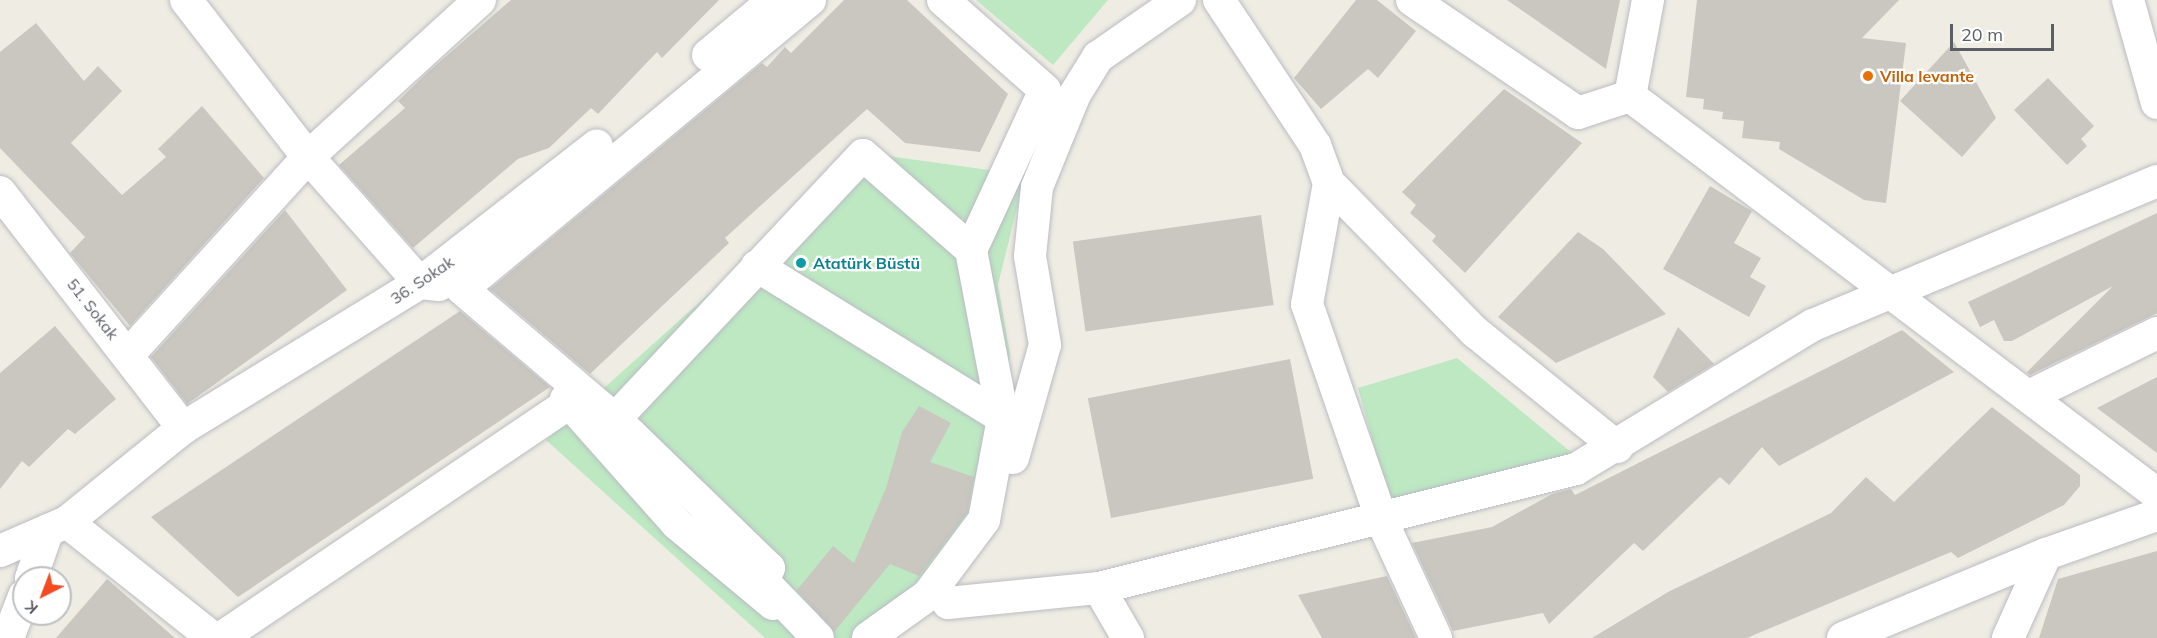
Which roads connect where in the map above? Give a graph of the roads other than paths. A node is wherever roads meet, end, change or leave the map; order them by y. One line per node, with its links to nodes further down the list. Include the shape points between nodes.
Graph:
1 (186, 0): 15 (street)
2 (480, 0): 15 (street)
3 (774, 0): 21 (street, 36. Sokak, via 486,236)
4 (810, 0): 28 (street, via 635,140 462,290)
5 (943, 0): 19 (street, via 1045,90)
6 (961, 0): 12 (street)
7 (1180, 0): 12 (street, via 1098,57)
8 (1219, 0): 17 (street, via 1315,145)
9 (1412, 0): 13 (street, via 1578,113)
10 (1648, 0): 13 (street)
11 (2128, 0): 14 (street)
12 (1075, 94): 39 (street, via 1037,187 1030,256 1045,345 1000,507)
13 (1630, 96): 22 (street)
14 (2157, 103)
15 (308, 157): 21 (street); 24 (street)
16 (2157, 181): 22 (street)
17 (1329, 183): 30 (street, via 1475,332); 33 (street, via 1307,304)
18 (0, 192): 24 (street, 51. Sokak)
19 (971, 250): 20 (street, via 863,155); 27 (street)
20 (757, 266): 27 (street); 28 (street)
21 (420, 283): 26 (street, via 449,286); 29 (street, 36. Sokak)
22 (1891, 290): 25 (street); 30 (street, via 1813,325)
23 (2157, 333): 25 (street)
24 (128, 355): 29 (street, 51. Sokak)
25 (2029, 396): 31 (street)
26 (570, 403): 41 (street); 42 (street, via 677,524)
27 (1003, 418): 44 (street, via 984,520 928,595)
28 (615, 419): 43 (street, via 769,568 763,581)
29 (183, 428): 34 (street, 36. Sokak)
30 (1617, 447): 33 (street, via 1576,469)
31 (2157, 494)
32 (2157, 515): 36 (street)
33 (1382, 521): 38 (street); 47 (street)
34 (58, 526): 35 (street, 36. Sokak); 37 (street); 40 (street)
35 (0, 551)
36 (2046, 554): 48 (street); 49 (street)
37 (37, 566)
38 (1099, 588): 39 (street); 46 (street)
39 (948, 603): 45 (street)
40 (213, 638)
41 (221, 638)
42 (813, 638)
43 (818, 638)
44 (868, 638)
45 (905, 638)
46 (1128, 638)
47 (1436, 638)
48 (1843, 638)
49 (2008, 638)

